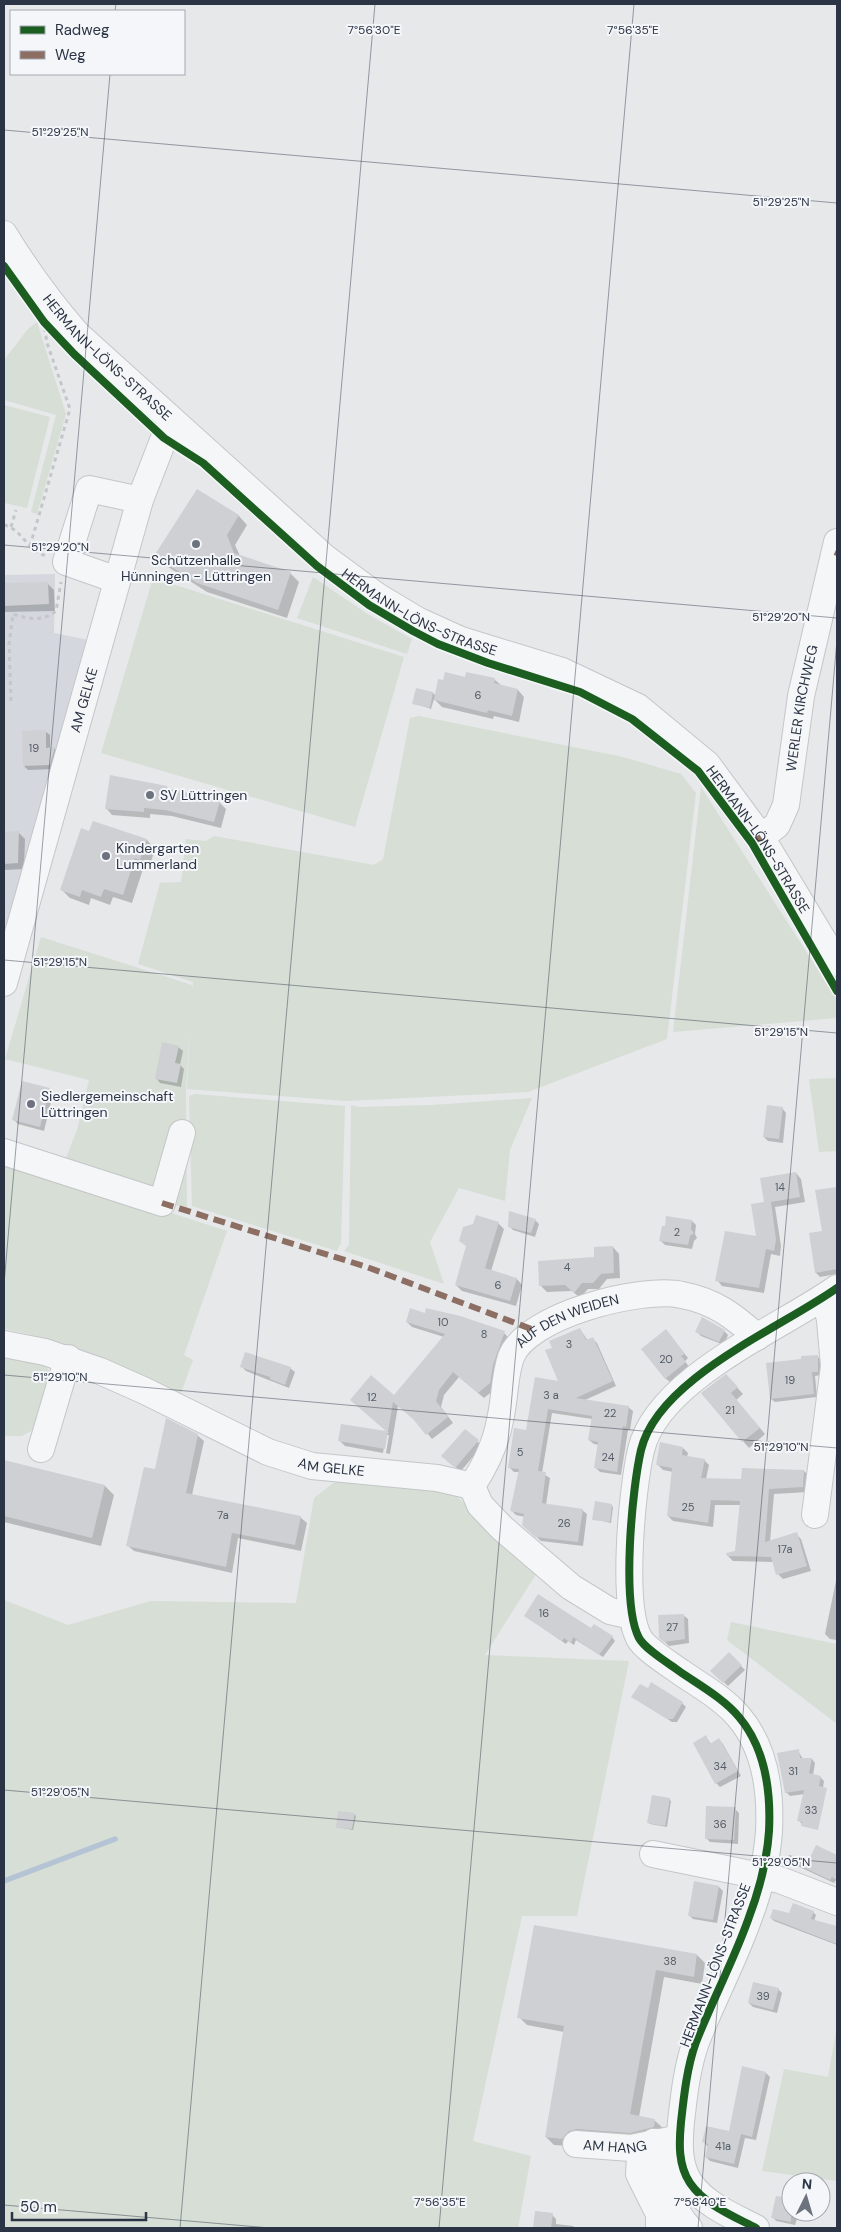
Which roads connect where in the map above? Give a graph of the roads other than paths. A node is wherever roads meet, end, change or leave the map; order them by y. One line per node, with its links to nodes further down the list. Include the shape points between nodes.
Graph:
1 (4, 234): 2 (street, HERMANN-LÖNS-STRASSE, via 65,320)
2 (174, 423): 3 (street, AM GELKE, via 164,438); 6 (street, HERMANN-LÖNS-STRASSE, via 324,557 377,596 417,620 461,640 562,671 638,707 707,764)
3 (140, 500): 5 (street, AM GELKE); 5 (street, via 89,489 66,562)
4 (837, 542): 6 (street, WERLER KIRCHWEG, via 801,696 786,805 777,825)
5 (117, 580): 8 (street, AM GELKE)
6 (761, 837): 7 (street, HERMANN-LÖNS-STRASSE)
7 (837, 963)
8 (4, 983)
9 (182, 1133): 10 (street, via 162,1204)
10 (4, 1152)
11 (831, 1293): 12 (street, HERMANN-LÖNS-STRASSE); 17 (street, HERMANN-LÖNS-STRASSE, via 834,1366)
12 (757, 1337): 16 (street, AUF DEN WEIDEN, via 738,1320 709,1302 680,1294 635,1295 592,1304 534,1330 521,1341 512,1356 500,1422 486,1464); 18 (street, HERMANN-LÖNS-STRASSE, via 719,1360 681,1391 653,1420 641,1448 633,1505)
13 (4, 1344): 14 (street, AM GELKE)
14 (68, 1358): 15 (street); 16 (street, AM GELKE, via 145,1391 268,1452 312,1466 437,1478)
15 (41, 1449)
16 (472, 1486): 18 (street, via 480,1505 502,1528 571,1587 610,1611)
17 (815, 1514)
18 (632, 1616): 20 (street, HERMANN-LÖNS-STRASSE, via 640,1641 737,1715 753,1737 763,1762 770,1815)
19 (653, 1854): 20 (street)
20 (763, 1876): 21 (street); 22 (street, HERMANN-LÖNS-STRASSE, via 748,1921 695,2045 685,2090)
21 (837, 1902)
22 (680, 2138): 23 (street, AM HANG); 29 (street, HERMANN-LÖNS-STRASSE, via 682,2164 692,2186 714,2205)
23 (654, 2142): 24 (street, AM HANG, via 631,2148); 25 (street, AM HANG); 26 (street, AM HANG, via 640,2157 639,2174 659,2214)
24 (576, 2144)
25 (667, 2188): 27 (street, AM HANG, via 672,2203); 28 (street, AM HANG, via 692,2212)
26 (659, 2228)
27 (689, 2228)
28 (718, 2228)
29 (756, 2228)

